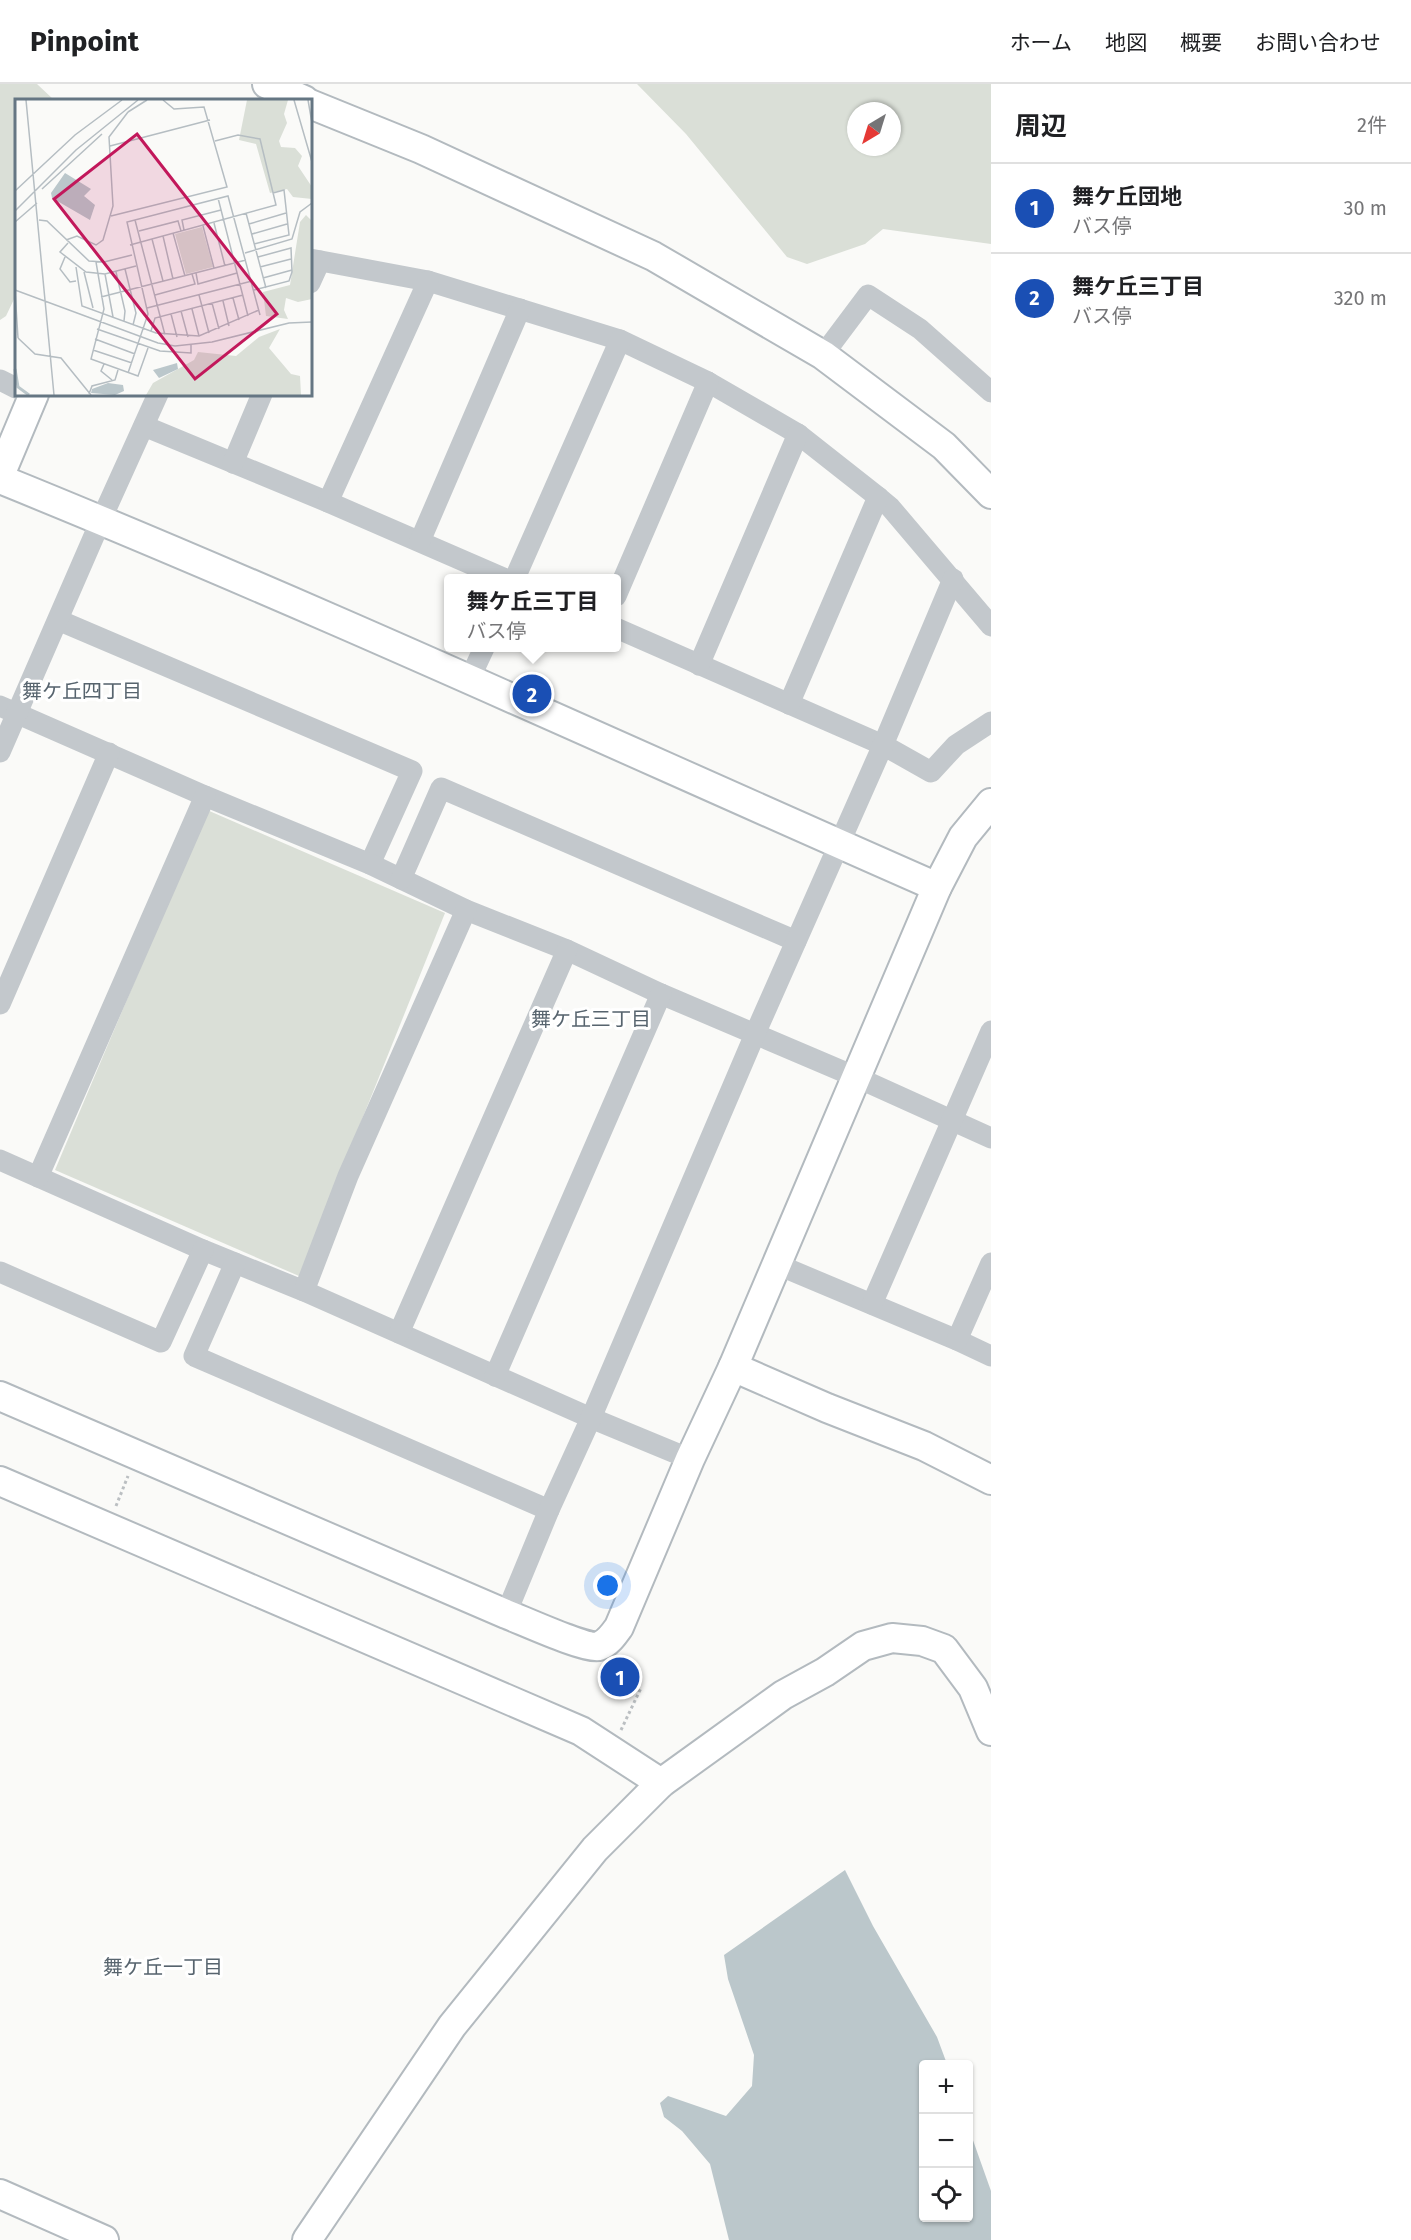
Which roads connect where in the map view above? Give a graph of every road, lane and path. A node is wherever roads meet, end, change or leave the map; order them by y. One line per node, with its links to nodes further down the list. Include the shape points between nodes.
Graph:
1 (267, 84): 2 (street)
2 (301, 99)
3 (312, 105): 8 (street, via 421,149 653,256)
4 (315, 260): 5 (street)
5 (428, 281): 6 (street); 22 (street)
6 (520, 309): 7 (street); 24 (street)
7 (620, 340): 10 (street); 26 (street)
8 (823, 355): 12 (street, via 868,295 920,329); 20 (street, via 944,446)
9 (0, 380): 11 (street)
10 (708, 382): 17 (street); 28 (street)
11 (15, 387)
12 (991, 392)
13 (27, 396): 19 (street)
14 (157, 396): 16 (street)
15 (261, 396): 18 (street)
16 (144, 426): 18 (street); 23 (street)
17 (798, 434): 21 (street); 33 (street)
18 (233, 463): 22 (street)
19 (0, 477): 23 (street)
20 (991, 494)
21 (878, 497): 27 (street); 35 (street)
22 (328, 502): 24 (street)
23 (101, 520): 29 (street); 34 (street)
24 (420, 541): 25 (street)
25 (492, 574)
26 (517, 574)
27 (952, 579): 30 (street); 38 (street)
28 (621, 584)
29 (58, 620): 36 (street); 44 (street, via 412,771)
30 (991, 626)
31 (621, 629): 33 (street)
32 (482, 652): 34 (street)
33 (699, 665): 35 (street)
34 (470, 678): 43 (street)
35 (789, 704): 38 (street)
36 (9, 709): 39 (street); 40 (street)
37 (991, 722): 38 (street, via 956,745 931,772)
38 (883, 745): 43 (street)
39 (0, 752)
40 (109, 753): 41 (street); 51 (street)
41 (206, 796): 44 (street); 58 (street)
42 (991, 804): 46 (street, via 963,837)
43 (839, 844): 46 (street); 48 (street)
44 (370, 864): 45 (street)
45 (401, 879): 47 (street); 48 (street, via 441,788)
46 (937, 887): 54 (street)
47 (466, 910): 49 (street); 64 (street, via 348,1176)
48 (796, 941): 53 (street)
49 (567, 950): 50 (street); 66 (street)
50 (661, 994): 53 (street); 70 (street)
51 (0, 1004)
52 (991, 1031): 55 (street)
53 (755, 1034): 54 (street); 72 (street)
54 (856, 1077): 55 (street); 62 (street)
55 (951, 1120): 56 (street); 65 (street)
56 (991, 1138)
57 (0, 1160): 58 (street)
58 (38, 1177): 59 (street)
59 (203, 1250): 60 (street); 63 (street, via 161,1342)
60 (235, 1263): 64 (street); 77 (street, via 194,1356)
61 (991, 1263): 67 (street)
62 (776, 1264): 65 (street); 69 (street)
63 (0, 1272)
64 (304, 1291): 66 (street)
65 (872, 1304): 67 (street)
66 (399, 1333): 70 (street)
67 (957, 1340): 68 (street)
68 (991, 1356)
69 (733, 1367): 74 (street); 75 (street, via 924,1446)
70 (495, 1376): 72 (street)
71 (0, 1396): 73 (street)
72 (591, 1418): 74 (street); 77 (street)
73 (137, 1456): 78 (path); 79 (street)
74 (690, 1459): 79 (street, via 611,1639 598,1647 583,1645)
75 (991, 1480)
76 (0, 1481): 78 (street)
77 (549, 1509): 79 (street)
78 (107, 1527): 82 (street, via 581,1731)
79 (506, 1614)
80 (642, 1688): 82 (path)
81 (991, 1731): 83 (street, via 973,1688 944,1649 922,1641 892,1638 863,1646 783,1695)
82 (611, 1750): 83 (street)
83 (662, 1783): 86 (street, via 595,1850 452,2026)
84 (0, 2194): 85 (street)
85 (104, 2240)
86 (307, 2240)

